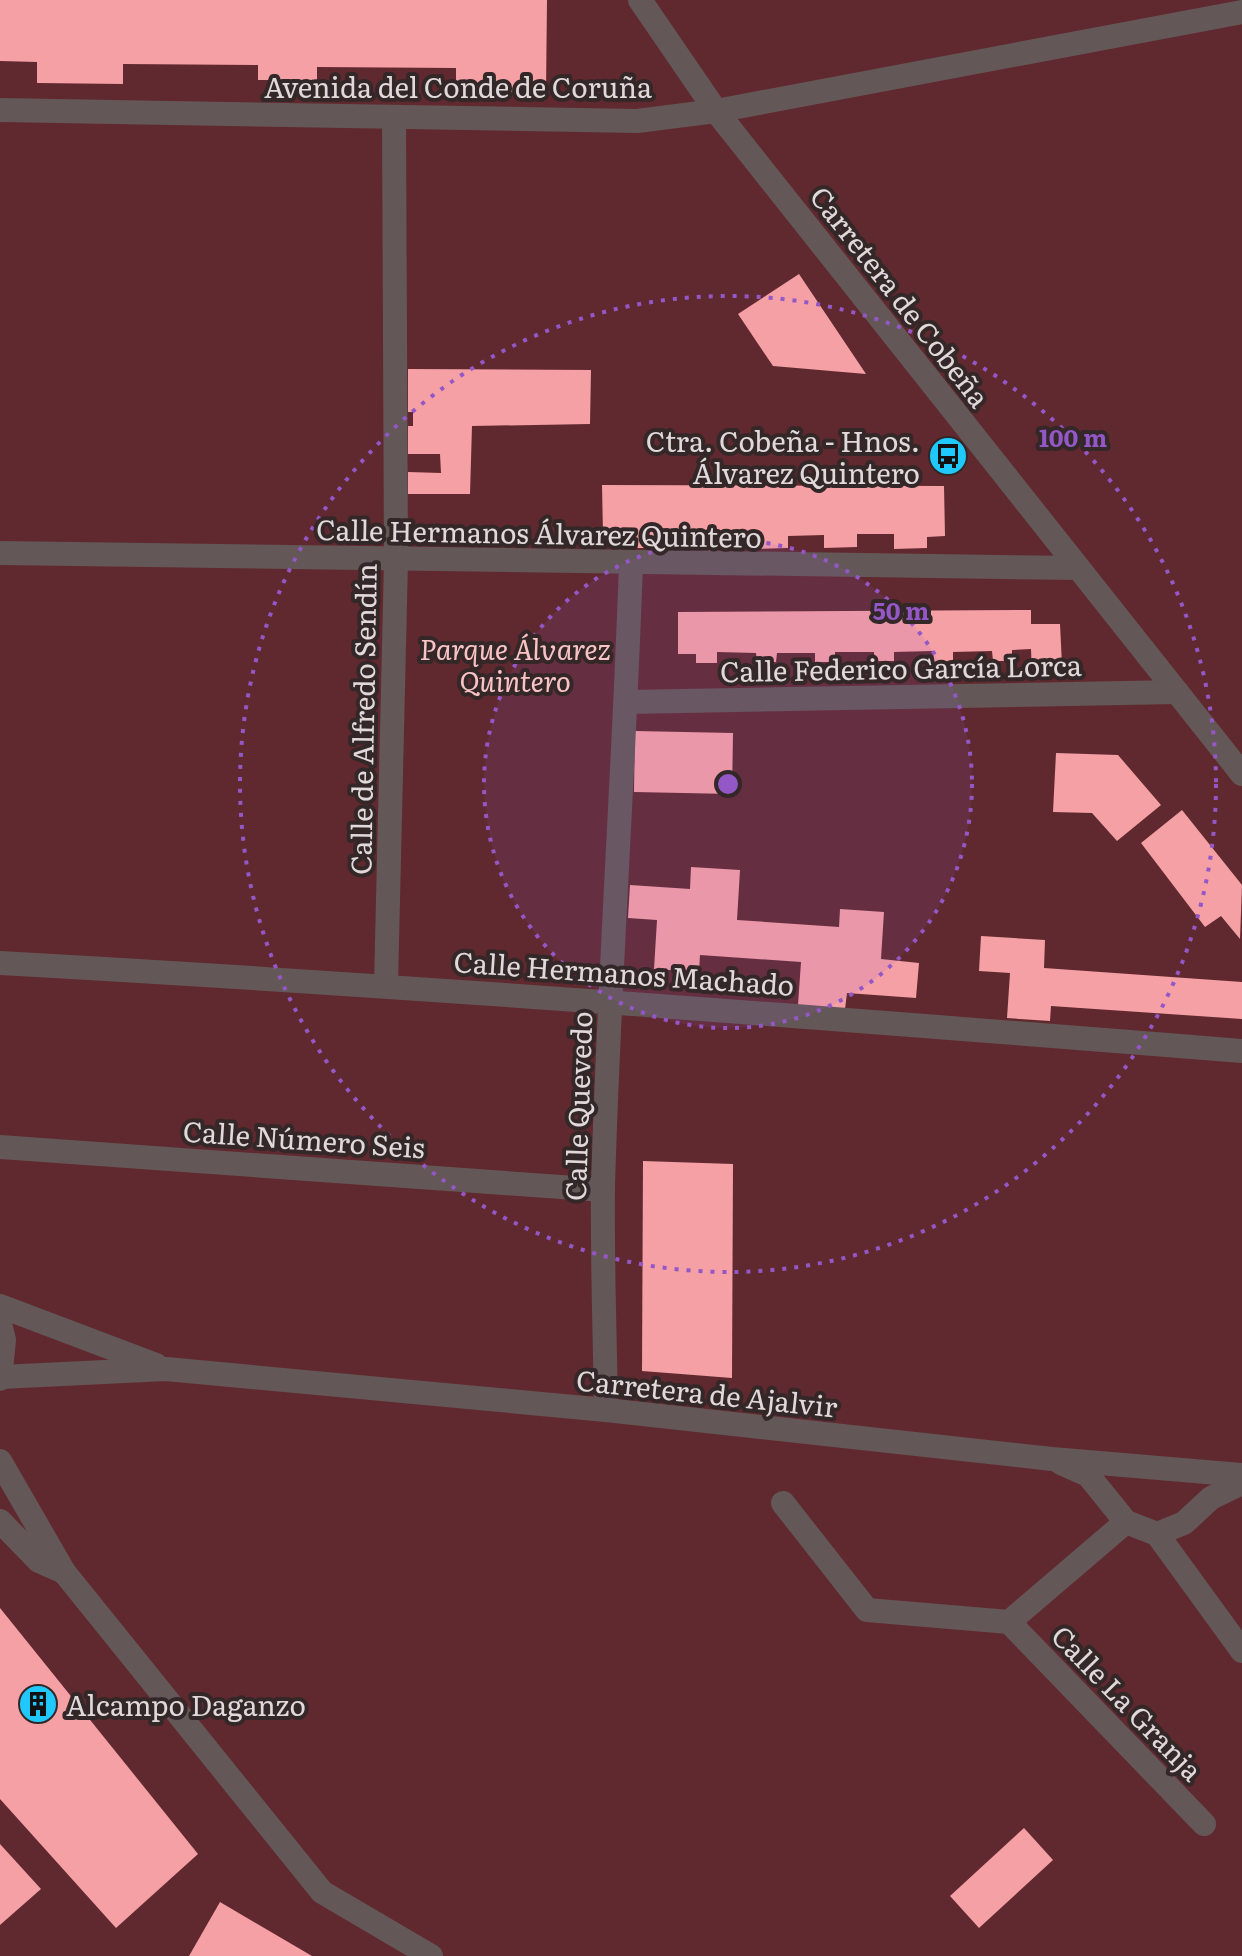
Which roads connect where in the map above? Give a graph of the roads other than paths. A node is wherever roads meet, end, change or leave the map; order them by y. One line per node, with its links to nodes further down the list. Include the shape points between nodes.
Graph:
1 (640, 0): 4 (street, Carretera de Cobeña)
2 (1242, 12): 4 (street, Avenida del Conde de Coruña)
3 (0, 110): 5 (street, Avenida del Conde de Coruña)
4 (716, 111): 5 (street, Avenida del Conde de Coruña, via 637,121); 9 (street, Carretera de Cobeña)
5 (394, 118): 7 (street, Calle de Alfredo Sendín)
6 (0, 553): 7 (street, Calle Hermanos Álvarez Quintero)
7 (396, 561): 8 (street, Calle Hermanos Álvarez Quintero); 15 (street, Calle de Alfredo Sendín)
8 (631, 563): 9 (street, Calle Hermanos Álvarez Quintero); 11 (street, Calle Quevedo)
9 (1078, 568): 10 (street, Carretera de Cobeña)
10 (1177, 692): 11 (street, Calle Federico García Lorca); 12 (street, Carretera de Cobeña)
11 (626, 702): 16 (street, Calle Quevedo)
12 (1230, 740): 13 (street, Carretera de Cobeña)
13 (1242, 774)
14 (0, 963): 15 (street, Calle Hermanos Machado)
15 (386, 985): 16 (street, Calle Hermanos Machado)
16 (609, 1000): 17 (street, Calle Hermanos Machado); 19 (street, Calle Quevedo)
17 (1242, 1051)
18 (0, 1147): 19 (street, Calle Número Seis)
19 (603, 1190): 24 (street, Calle Quevedo)
20 (0, 1306): 22 (street, Carretera de Ajalvir)
21 (0, 1324): 23 (street)
22 (166, 1369): 23 (street, Carretera de Ajalvir); 24 (street, Carretera de Ajalvir)
23 (0, 1378)
24 (606, 1410): 25 (street, Carretera de Ajalvir)
25 (1052, 1459): 27 (street, Carretera de Ajalvir); 31 (street, via 1088,1475)
26 (0, 1461): 33 (street)
27 (1242, 1475)
28 (1242, 1483): 32 (street, via 1211,1498 1184,1523)
29 (783, 1503): 34 (street, Calle La Granja, via 867,1610)
30 (0, 1521): 33 (street, via 39,1561)
31 (1126, 1522): 32 (street); 34 (street, Calle La Granja)
32 (1157, 1534): 35 (street)
33 (64, 1572): 38 (street, via 322,1892)
34 (1009, 1622): 37 (street, Calle La Granja)
35 (1231, 1623): 36 (street)
36 (1242, 1651)
37 (1204, 1824)
38 (415, 1952)

